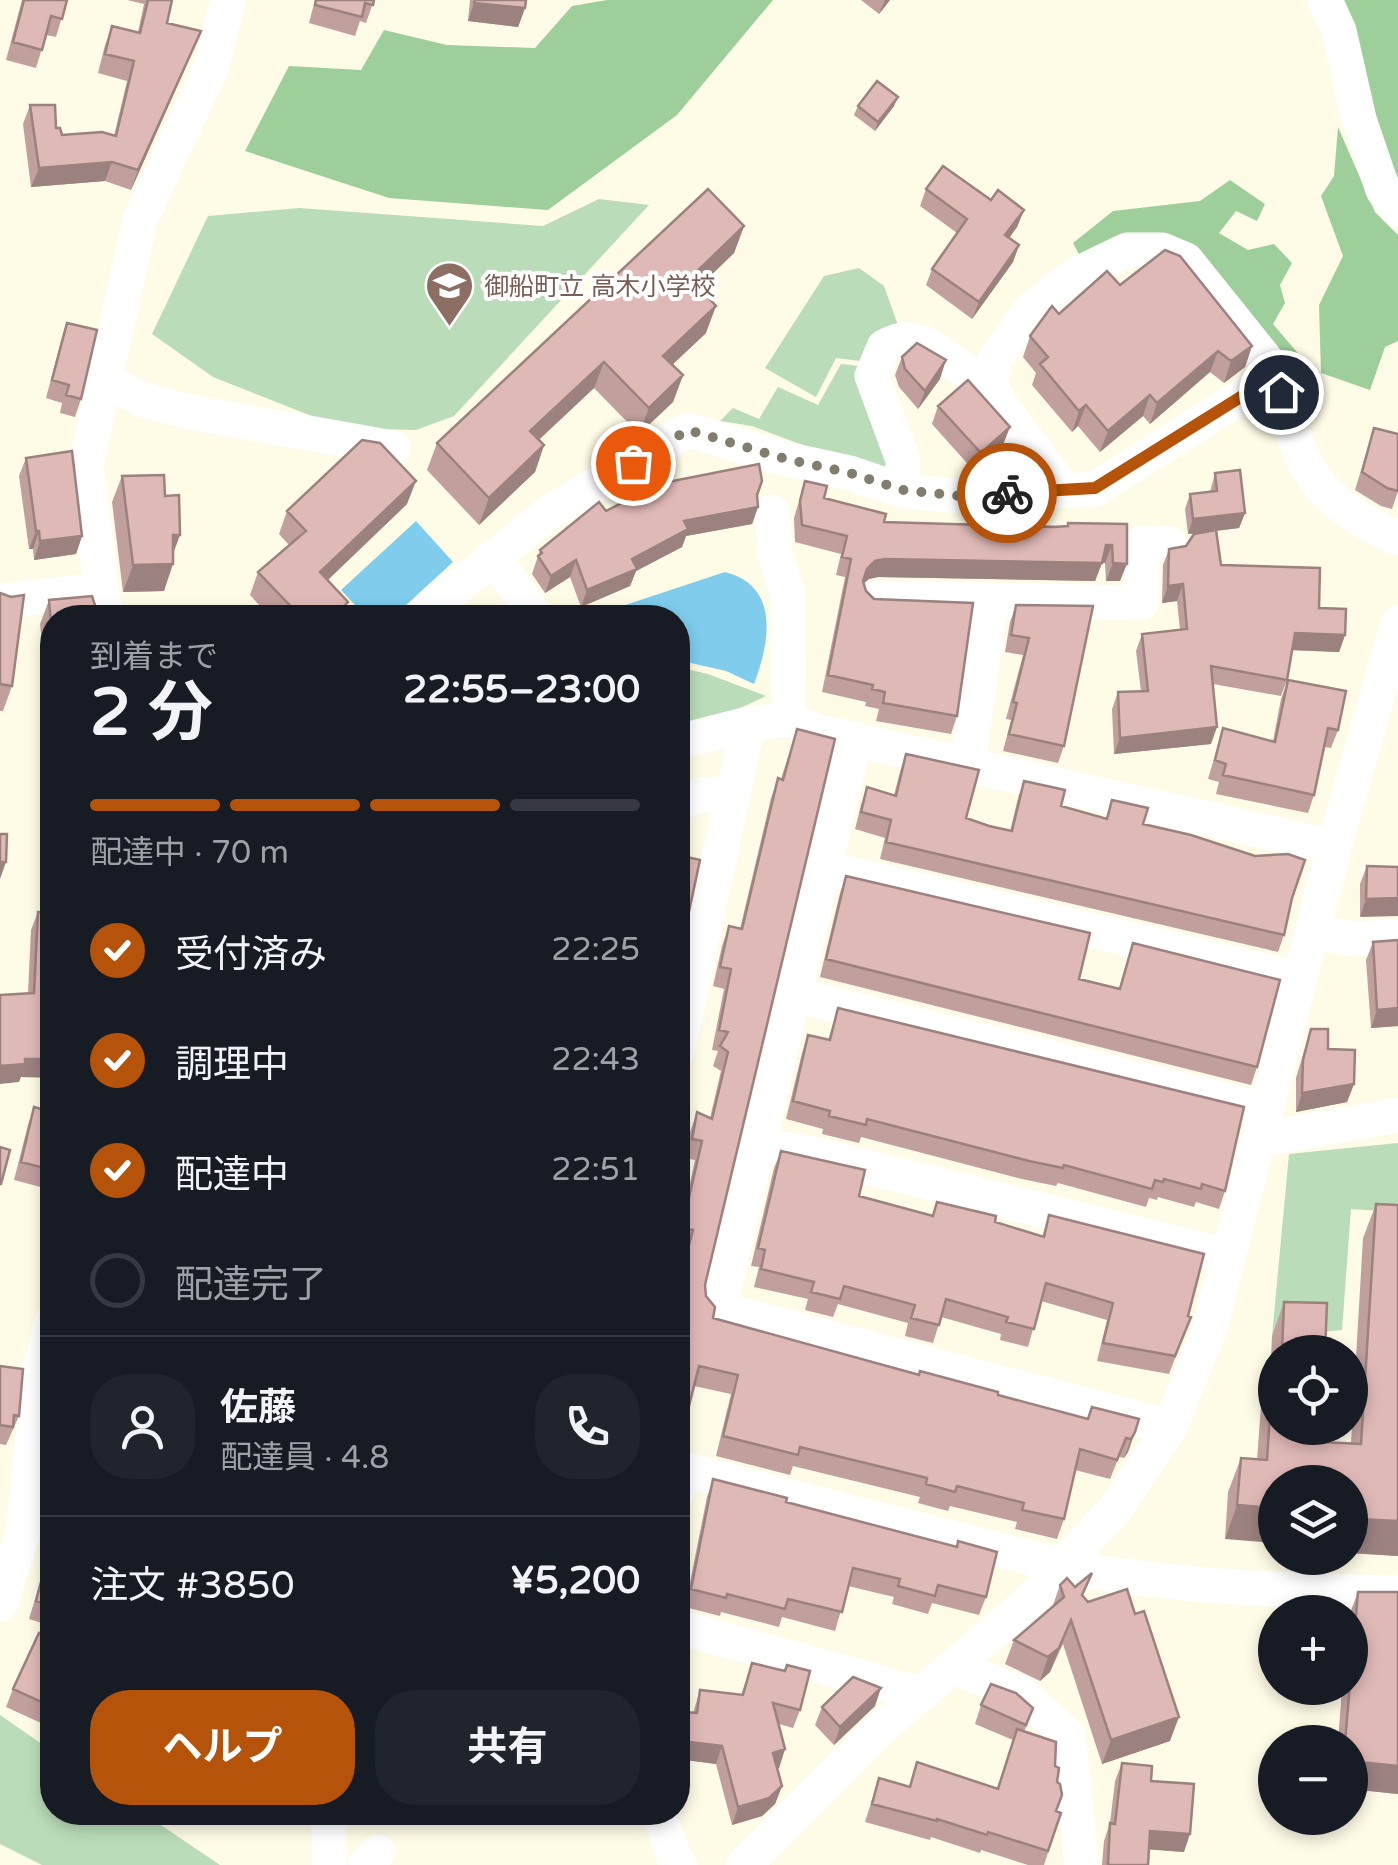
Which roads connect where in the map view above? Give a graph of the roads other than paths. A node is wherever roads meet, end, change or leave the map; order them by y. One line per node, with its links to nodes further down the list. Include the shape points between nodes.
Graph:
1 (228, 0): 4 (street, via 211,68 140,220)
2 (1325, 0): 3 (street, via 1339,31 1358,119 1383,190)
3 (1398, 210)
4 (104, 378): 7 (street, via 140,399 190,412); 17 (street, via 86,465)
5 (990, 384): 6 (street, via 995,359 1028,311 1075,275 1128,250 1162,250 1186,260 1271,366); 8 (street, via 916,339 884,348 872,376 904,460); 9 (street)
6 (1281, 392): 9 (street, via 1247,393 1095,488); 11 (street, via 1311,474 1367,524)
7 (393, 448)
8 (903, 490): 9 (street, via 960,496); 13 (street, via 688,430 550,512)
9 (1065, 490)
10 (772, 512): 21 (street, via 788,594)
11 (1398, 538)
12 (1170, 544): 16 (street, via 1142,544 1141,604)
13 (493, 556): 18 (street); 19 (street)
14 (878, 598): 16 (street)
15 (0, 600): 17 (street)
16 (991, 601): 25 (street)
17 (104, 604)
18 (435, 605)
19 (528, 605)
20 (1398, 623): 28 (street)
21 (789, 719): 22 (street); 23 (street)
22 (748, 724): 24 (street); 26 (street)
23 (856, 738): 25 (street); 29 (street)
24 (690, 739)
25 (968, 763): 28 (street)
26 (733, 793): 27 (street); 33 (street)
27 (690, 800)
28 (1334, 847): 30 (street)
29 (825, 868): 32 (street); 34 (street)
30 (1312, 931): 31 (street, via 1352,939); 32 (street)
31 (1398, 937)
32 (1300, 979): 36 (street)
33 (690, 993)
34 (795, 995): 36 (street); 37 (street)
35 (1398, 1115): 36 (street)
36 (1261, 1125): 38 (street)
37 (759, 1144): 38 (street); 40 (street, via 719,1309)
38 (1228, 1256): 40 (street, via 1209,1331)
39 (40, 1370): 41 (street)
40 (1170, 1427): 43 (street, via 1116,1508)
41 (27, 1458): 45 (street, via 23,1534)
42 (690, 1471): 43 (street)
43 (1062, 1566): 44 (street, via 1126,1578); 47 (street)
44 (1398, 1593)
45 (0, 1604)
46 (690, 1631): 48 (street)
47 (953, 1667): 48 (street); 54 (street, via 1021,1693 1068,1734)
48 (922, 1694): 53 (street)
49 (329, 1825): 51 (street)
50 (663, 1825): 52 (street)
51 (329, 1865)
52 (680, 1865)
53 (744, 1865)
54 (1082, 1865)

